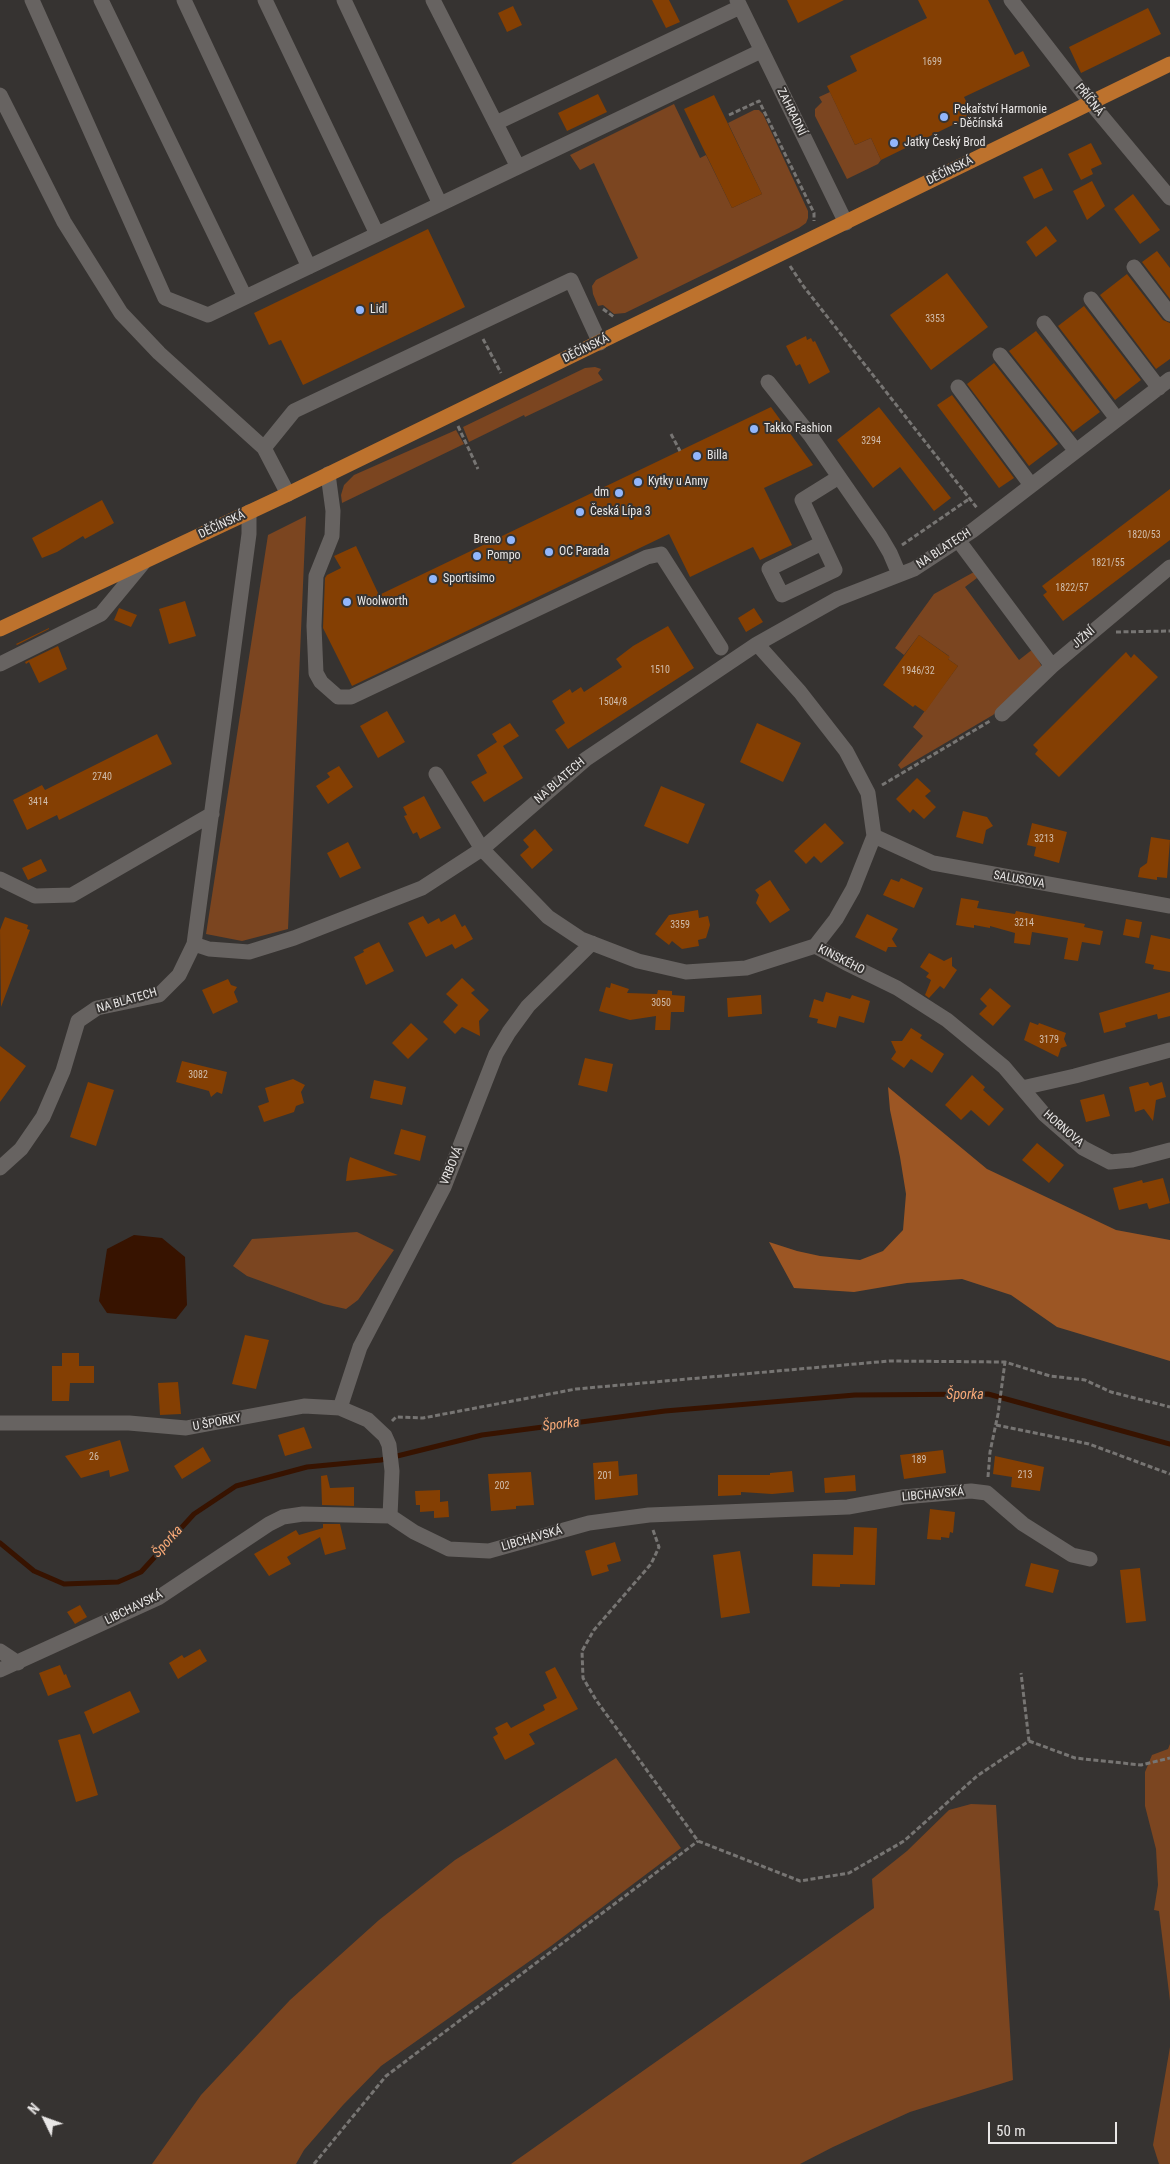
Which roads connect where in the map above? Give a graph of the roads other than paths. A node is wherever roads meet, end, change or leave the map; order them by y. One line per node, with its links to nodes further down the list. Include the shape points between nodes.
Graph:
1 (32, 0): 21 (street, via 165,298 208,315)
2 (101, 0): 21 (street)
3 (184, 0): 19 (street)
4 (265, 0): 18 (street)
5 (344, 0): 16 (street)
6 (433, 0): 13 (street)
7 (1011, 0): 12 (street, PŘÍČNÁ)
8 (738, 3): 9 (street, ZAHRADNÍ); 13 (street)
9 (761, 51): 14 (street); 17 (street, ZAHRADNÍ)
10 (1170, 64): 12 (main road, DĚČÍNSKÁ)
11 (0, 95): 31 (street, via 64,222 121,312 159,354)
12 (1090, 102): 15 (street, PŘÍČNÁ); 17 (main road, DĚČÍNSKÁ)
13 (496, 123): 14 (street)
14 (518, 167): 16 (street)
15 (1170, 198)
16 (440, 204): 18 (street)
17 (846, 223): 25 (main road, DĚČÍNSKÁ)
18 (377, 234): 19 (street)
19 (309, 267): 21 (street)
20 (1134, 267): 23 (street)
21 (245, 297)
22 (1091, 299): 28 (street)
23 (1170, 314)
24 (1044, 323): 30 (street)
25 (600, 342): 31 (street, via 571,280 294,411); 33 (main road, DĚČÍNSKÁ)
26 (1000, 355): 32 (street)
27 (768, 382): 34 (street)
28 (1164, 383): 30 (street, NA BLATECH)
29 (958, 387): 35 (street)
30 (1117, 420): 32 (street, NA BLATECH)
31 (264, 448): 36 (street)
32 (1076, 451): 35 (street, NA BLATECH)
33 (328, 474): 36 (main road, DĚČÍNSKÁ); 45 (street, via 333,511 332,536 316,576 316,672 321,682 338,696 351,696 647,557 661,554)
34 (839, 477): 39 (street, via 802,500); 42 (street, via 890,553)
35 (1031, 485): 38 (street, NA BLATECH)
36 (288, 494): 37 (main road, DĚČÍNSKÁ)
37 (249, 512): 40 (main road, DĚČÍNSKÁ); 50 (street, via 249,534)
38 (958, 540): 42 (street, NA BLATECH, via 914,569); 47 (street)
39 (822, 543)
40 (144, 562): 43 (main road, DĚČÍNSKÁ); 46 (street, via 102,614)
41 (1170, 567): 47 (street, JIŽNÍ)
42 (899, 574): 44 (street, NA BLATECH, via 837,599)
43 (0, 629)
44 (757, 644): 51 (street, via 846,751 868,793); 52 (street, NA BLATECH, via 586,759)
45 (720, 648)
46 (0, 664)
47 (1052, 666): 48 (street, JIŽNÍ)
48 (1002, 714)
49 (436, 774): 52 (street, KINSKÉHO)
50 (212, 814): 53 (street, via 72,895 34,896); 56 (street)
51 (874, 836): 54 (street, SALUSOVA, via 933,863); 57 (street, via 853,889)
52 (482, 849): 55 (street, KINSKÉHO, via 548,917); 56 (street, NA BLATECH, via 422,888 294,938 249,952)
53 (0, 879)
54 (1170, 906)
55 (592, 943): 57 (street, KINSKÉHO, via 638,961 686,972 746,968); 62 (street, VRBOVÁ, via 528,1006 496,1054 444,1187 360,1347)
56 (202, 946): 61 (street, NA BLATECH, via 159,995 97,1008 78,1021 63,1071 43,1117 21,1149)
57 (815, 946): 59 (street, KINSKÉHO, via 897,988 947,1020 1004,1067)
58 (1170, 1050): 59 (street)
59 (1022, 1088): 60 (street, HORNOVA, via 1044,1114 1083,1148 1110,1162)
60 (1170, 1150)
61 (0, 1168)
62 (340, 1408): 63 (street, U ŠPORKY, via 304,1406 186,1428 130,1423); 64 (street, U ŠPORKY, via 368,1420 385,1438 392,1472)
63 (0, 1423)
64 (390, 1516): 65 (street, LIBCHAVSKÁ, via 449,1549 489,1552 589,1523 649,1515 848,1507 903,1497 971,1491 987,1493 1023,1524 1072,1555); 67 (street, LIBCHAVSKÁ, via 302,1514 283,1517 158,1598)
65 (1090, 1559)
66 (0, 1651): 67 (street)
67 (18, 1663): 68 (street, LIBCHAVSKÁ)
68 (0, 1670)

